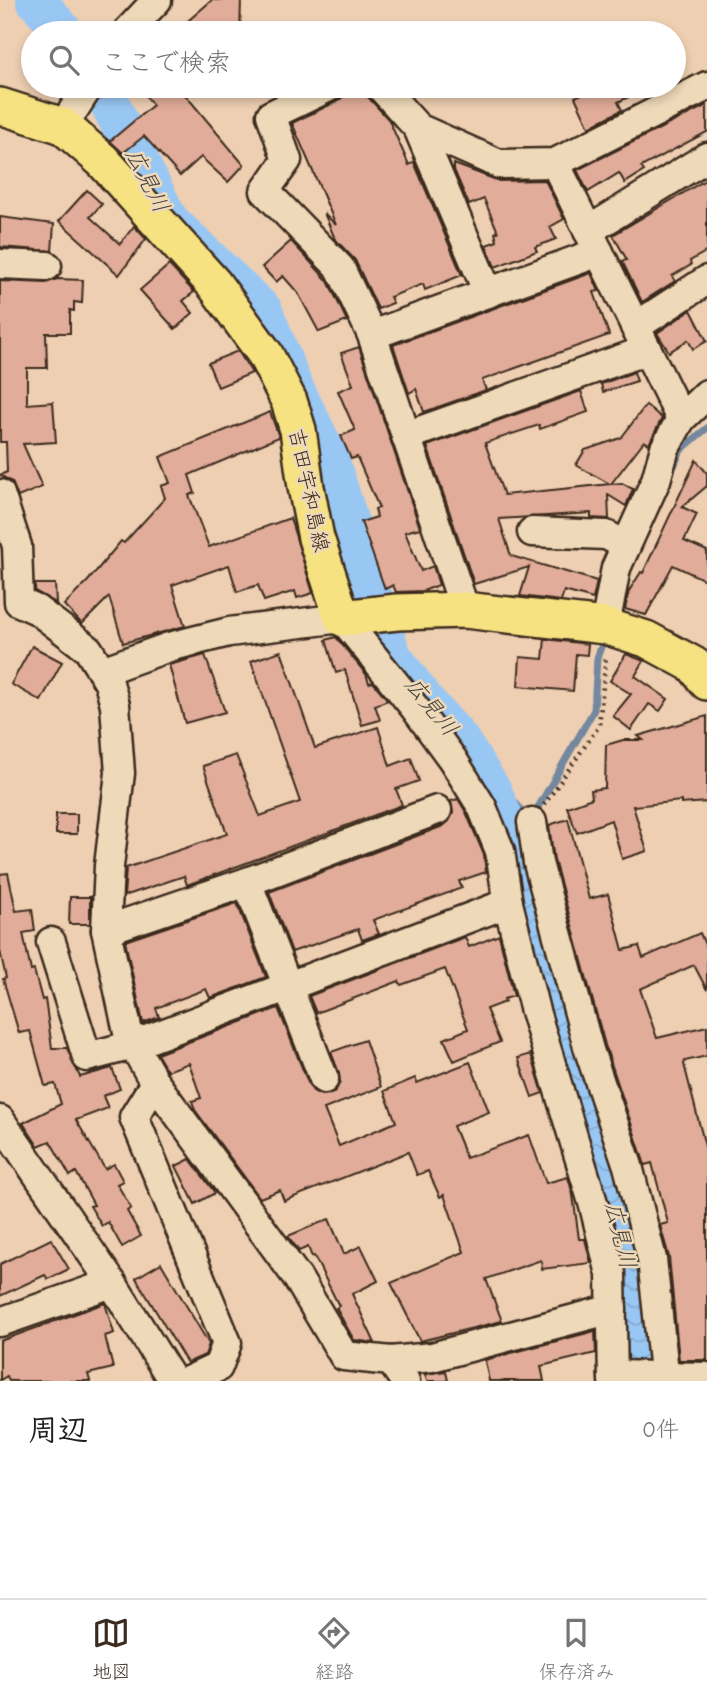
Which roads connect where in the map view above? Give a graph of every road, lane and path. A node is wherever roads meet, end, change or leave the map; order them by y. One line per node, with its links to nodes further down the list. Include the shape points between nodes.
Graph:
1 (157, 0): 2 (street)
2 (137, 21)
3 (707, 86): 4 (street)
4 (686, 97)
5 (82, 98): 10 (street)
6 (307, 98): 19 (street, via 271,116 287,160 265,191 340,268)
7 (391, 98): 11 (street)
8 (683, 98): 13 (street)
9 (0, 106): 10 (main road, 吉田宇和島線)
10 (63, 127): 28 (main road, 吉田宇和島線, via 103,161 214,284 265,354 298,430 316,538)
11 (418, 128): 13 (street, via 499,164); 18 (street)
12 (707, 157): 14 (street)
13 (555, 163): 14 (street)
14 (593, 242): 18 (street); 20 (street)
15 (0, 264): 16 (street)
16 (47, 266)
17 (707, 280): 20 (street)
18 (488, 293): 19 (street)
19 (372, 335): 23 (street)
20 (641, 338): 22 (street); 23 (street)
21 (707, 394): 22 (street)
22 (681, 419): 26 (street, via 664,448 656,480)
23 (406, 436): 27 (street)
24 (0, 494): 30 (street, via 17,546 19,602 37,610 88,649)
25 (531, 532): 26 (street, via 606,534)
26 (626, 545): 29 (street, via 616,568)
27 (465, 610): 28 (main road); 29 (main road)
28 (352, 618): 30 (street, via 229,632); 35 (street, via 482,807 500,852)
29 (610, 627): 31 (main road, via 646,639 694,665); 33 (path, via 600,726)
30 (102, 671): 36 (street, via 115,705 120,773)
31 (707, 682)
32 (438, 810): 34 (street)
33 (532, 821): 48 (street, via 538,863 589,1050 628,1166 652,1259)
34 (247, 882): 36 (street); 38 (street)
35 (508, 903): 38 (street); 44 (street, via 599,1225 611,1274)
36 (106, 930): 39 (street)
37 (51, 942): 39 (street, via 87,1057)
38 (288, 987): 39 (street); 40 (street)
39 (134, 1045): 41 (street)
40 (324, 1079)
41 (155, 1083): 46 (street, via 298,1277 344,1356); 51 (street, via 134,1117 227,1343 218,1367)
42 (0, 1121): 43 (street)
43 (112, 1283): 45 (street); 50 (street)
44 (612, 1309): 46 (street, via 432,1357); 47 (street)
45 (0, 1322)
46 (398, 1371)
47 (615, 1377): 48 (street)
48 (661, 1377): 49 (street)
49 (707, 1377)
50 (173, 1381)
51 (188, 1381)

